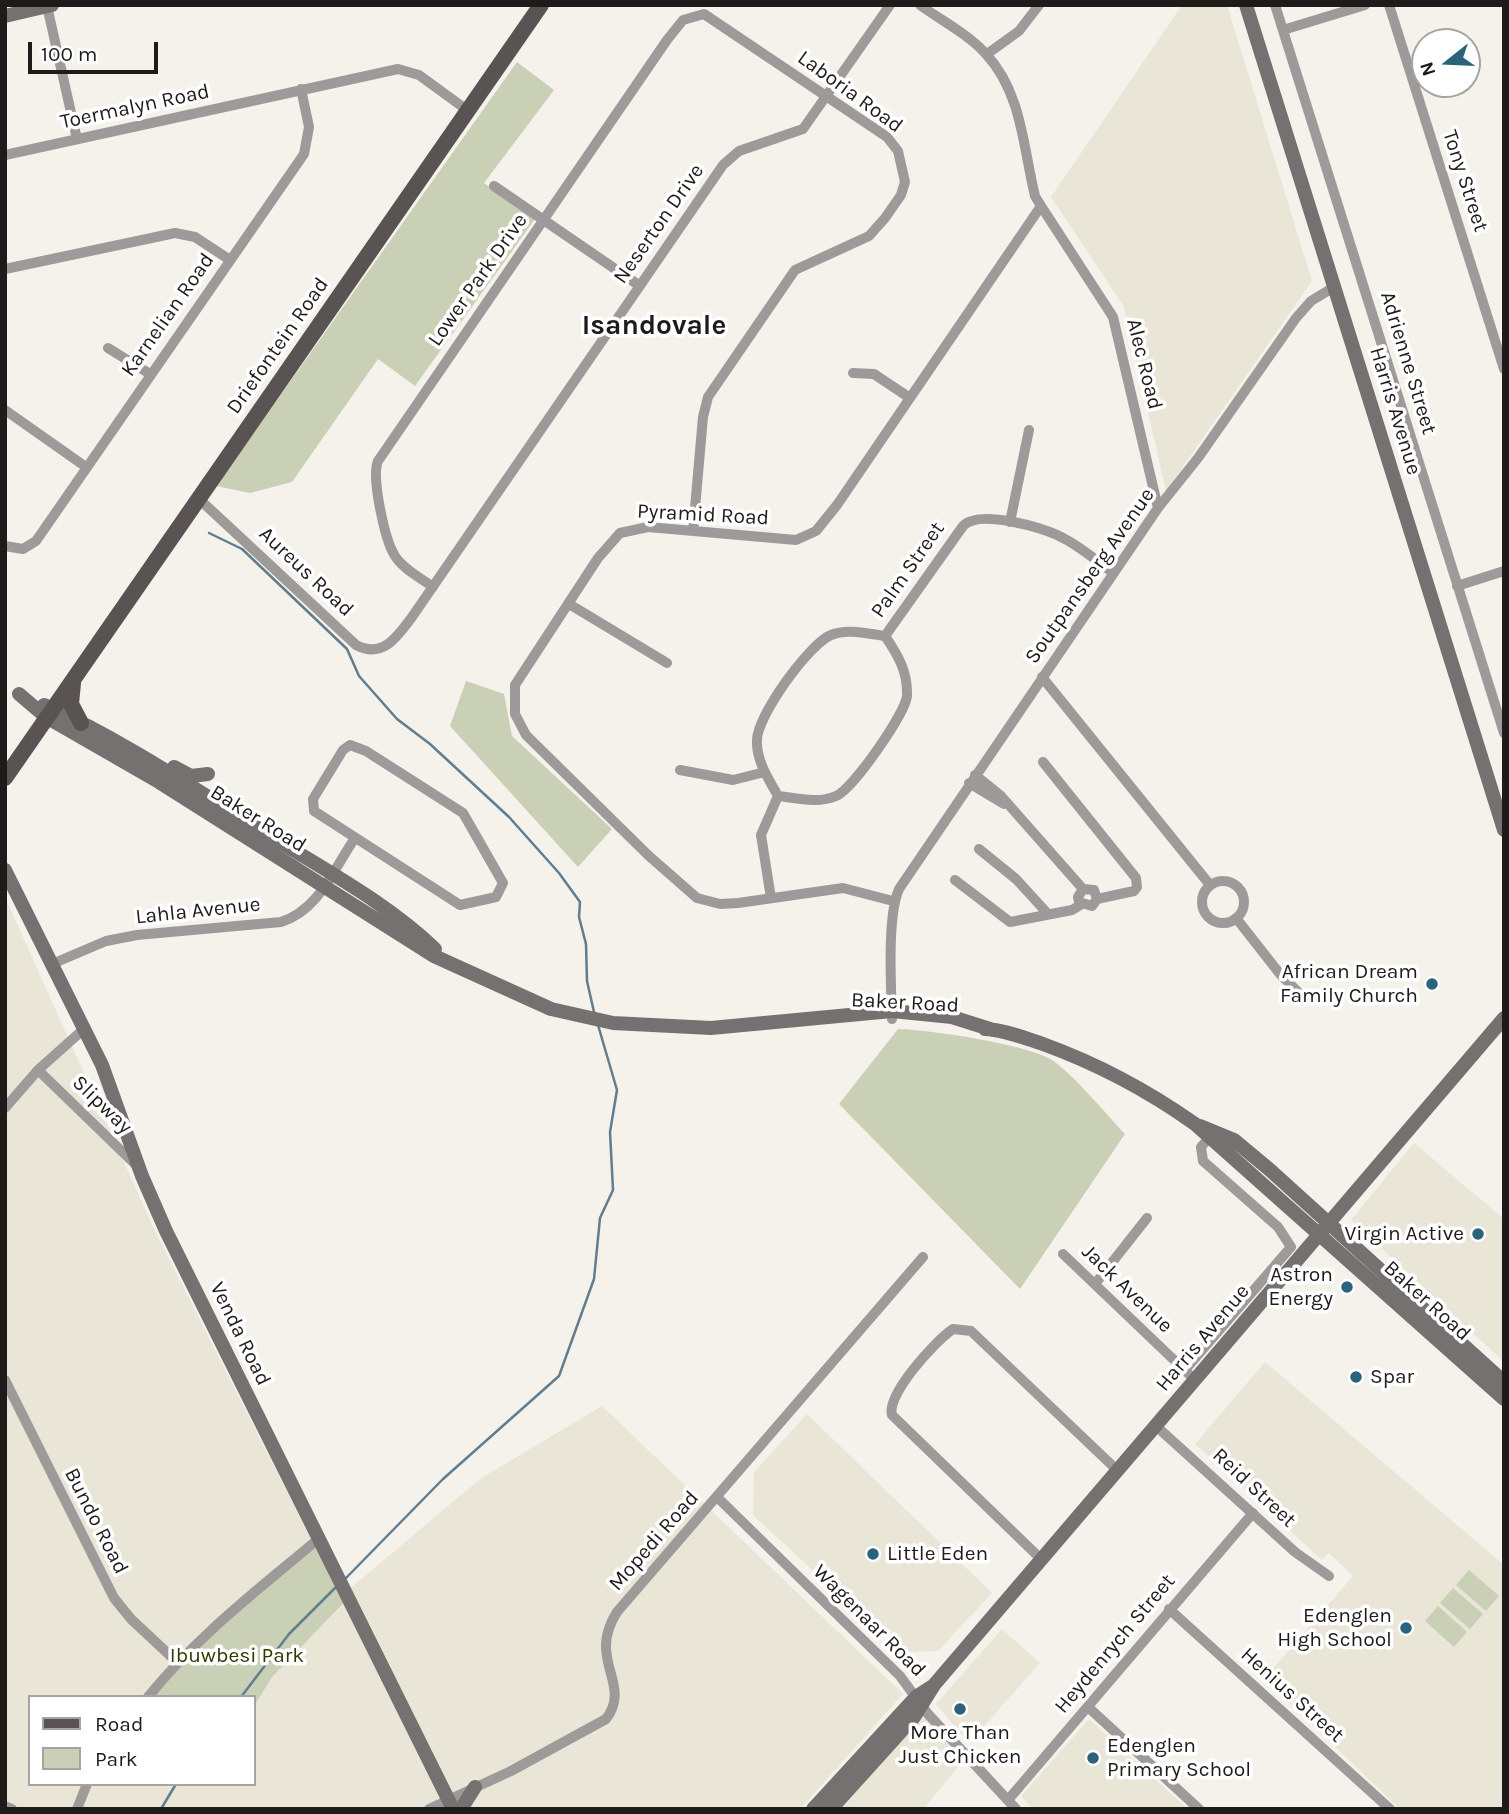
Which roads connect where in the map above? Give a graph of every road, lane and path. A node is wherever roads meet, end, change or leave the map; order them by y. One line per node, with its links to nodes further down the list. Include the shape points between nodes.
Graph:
1 (541, 5): 16 (main road, Driefontein Road)
2 (890, 5): 15 (street, Neserton Drive)
3 (920, 5): 13 (street)
4 (1039, 5): 13 (street, via 1019,31)
5 (1245, 5): 25 (main road, Harris Avenue)
6 (1275, 5): 12 (street, Adrienne Street)
7 (1366, 5): 12 (street)
8 (1389, 5): 27 (street, Tony Street)
9 (50, 6): 11 (main road); 17 (street)
10 (704, 14): 15 (street, Laboria Road); 21 (street, Lower Park Drive, via 690,16 678,25)
11 (5, 16)
12 (1283, 30): 41 (street, Adrienne Street)
13 (987, 54): 20 (street, via 1014,99)
14 (301, 89): 16 (street, Toermalyn Road, via 407,70); 17 (street, Toermalyn Road); 22 (street, Karnelian Road, via 308,145)
15 (827, 97): 24 (street, Neserton Drive, via 799,132 744,149 728,159); 37 (street, Laboria Road, via 893,142 902,162 904,189 874,232 795,270 708,397)
16 (467, 110): 34 (main road, Driefontein Road)
17 (77, 139): 18 (street, Toermalyn Road)
18 (5, 155)
19 (494, 186): 21 (street)
20 (1041, 206): 30 (street, Pyramid Road); 35 (street, Alec Road, via 1113,317)
21 (543, 220): 24 (street); 42 (street, Lower Park Drive, via 376,467 376,488 393,552)
22 (230, 260): 23 (street, via 195,237 175,233); 29 (street, Karnelian Road)
23 (5, 269)
24 (640, 286): 42 (street, Neserton Drive)
25 (1334, 287): 35 (street, Soutpansberg Avenue, via 1311,301 1296,318); 61 (main road, Harris Avenue)
26 (108, 348): 29 (street)
27 (1504, 369)
28 (853, 373): 30 (street, via 874,374)
29 (150, 374): 33 (street, Karnelian Road)
30 (910, 398): 37 (street, Pyramid Road, via 812,534 796,540)
31 (5, 410): 33 (street)
32 (1029, 430): 36 (street)
33 (86, 467): 38 (street, Karnelian Road, via 36,541 23,549)
34 (198, 498): 45 (street, Aureus Road, via 356,645 377,650); 48 (main road, Driefontein Road)
35 (1158, 508): 40 (street, Soutpansberg Avenue)
36 (1010, 522): 40 (street, Palm Street, via 1060,536); 44 (street, Palm Street, via 981,517 965,523)
37 (693, 531): 43 (street, Pyramid Road, via 636,527 620,533)
38 (5, 546)
39 (1504, 571): 41 (street)
40 (1113, 573): 47 (street, Soutpansberg Avenue)
41 (1457, 586): 52 (street, Adrienne Street)
42 (433, 587): 45 (street, Neserton Drive)
43 (569, 604): 46 (street); 69 (street, Pyramid Road, via 515,685 513,704 522,731 690,893 720,904)
44 (885, 636): 56 (street, via 836,634 812,648 760,724 757,743); 60 (street, via 904,670 906,701 868,760 848,789 834,797)
45 (394, 640)
46 (667, 663)
47 (1042, 677): 59 (street, Soutpansberg Avenue); 67 (street)
48 (73, 680): 50 (main road, Driefontein Road); 51 (main road, via 71,704)
49 (5, 686): 50 (main road)
50 (49, 712): 51 (main road, Baker Road); 58 (main road, Driefontein Road); 65 (main road, Baker Road)
51 (81, 723): 53 (main road, Baker Road)
52 (1504, 733)
53 (134, 752): 57 (main road, via 154,756 191,776); 65 (main road, Baker Road)
54 (1043, 762): 70 (street, via 1136,878 1134,891)
55 (680, 770): 56 (street, via 733,780)
56 (765, 772): 60 (street)
57 (208, 774)
58 (5, 779)
59 (972, 779): 68 (street, via 1001,796); 71 (street, Soutpansberg Avenue)
60 (778, 796): 69 (street, via 761,835)
61 (1504, 830)
62 (355, 838): 62 (street, via 317,813 311,803 343,750 353,745 463,813 503,887 490,900 460,905); 65 (street)
63 (979, 849): 73 (street, via 1016,879)
64 (5, 870): 75 (main road, Venda Road)
65 (328, 880): 75 (street, Lahla Avenue, via 303,913 281,922 137,935 106,941); 77 (main road, Baker Road, via 445,961 527,1000 583,1017 711,1028)
66 (955, 880): 73 (street, via 1005,920)
67 (1210, 885): 74 (street, via 1202,902 1207,914 1217,922); 74 (street, via 1231,882 1242,892 1244,906)
68 (1083, 889): 70 (street, via 1094,890); 72 (street, via 1078,897)
69 (771, 898): 71 (street, Pyramid Road, via 843,888)
70 (1097, 899): 72 (street, via 1092,906)
71 (893, 901): 77 (street)
72 (1082, 904): 73 (street)
73 (1048, 914)
74 (1236, 918): 76 (street)
75 (52, 964): 79 (main road, Venda Road)
76 (1306, 1000)
77 (892, 1015): 82 (main road, Baker Road, via 952,1017 1096,1064 1146,1090)
78 (1504, 1018): 86 (main road, Harris Avenue)
79 (85, 1028): 80 (street); 84 (main road, Venda Road, via 111,1084)
80 (38, 1070): 81 (street); 84 (street, Slipway)
81 (5, 1108)
82 (1195, 1124): 83 (main road, Baker Road); 86 (main road, Baker Road, via 1234,1140)
83 (1209, 1138): 86 (main road, Baker Road); 90 (street, via 1201,1147 1203,1161 1278,1227 1290,1247)
84 (139, 1167): 98 (main road, Venda Road)
85 (1147, 1218): 89 (street)
86 (1324, 1227): 90 (main road, Harris Avenue); 92 (main road, Baker Road); 93 (main road, Baker Road)
87 (1063, 1254): 89 (street, Jack Avenue)
88 (923, 1257): 96 (street, Mopedi Road)
89 (1095, 1284): 90 (street, Jack Avenue)
90 (1189, 1376): 94 (main road, Harris Avenue)
91 (5, 1380): 102 (street, Bundo Road, via 114,1598)
92 (1504, 1382)
93 (1504, 1399)
94 (1156, 1426): 95 (main road, Harris Avenue); 97 (street, Reid Street)
95 (1118, 1471): 99 (main road, Harris Avenue); 99 (street, via 971,1331 953,1329 933,1349 894,1395 892,1415)
96 (717, 1497): 104 (street, Wagenaar Road, via 900,1676); 107 (street, Mopedi Road, via 606,1629 605,1657 615,1695 606,1719)
97 (1253, 1513): 100 (street, Reid Street); 101 (street, Heydenrych Street)
98 (317, 1540): 102 (street); 109 (main road, Venda Road)
99 (1042, 1560): 104 (main road, Harris Avenue)
100 (1329, 1576)
101 (1169, 1609): 105 (street, Heydenrych Street); 119 (street, Henius Street)
102 (177, 1662): 103 (street)
103 (150, 1695)
104 (919, 1702): 108 (street, Wagenaar Road); 115 (main road, Harris Avenue); 116 (main road, Harris Avenue)
105 (1088, 1707): 108 (street, Heydenrych Street); 118 (street)
106 (86, 1786): 112 (street)
107 (475, 1787): 109 (street, Mopedi Road); 114 (main road)
108 (1008, 1800): 117 (street, Wagenaar Road)
109 (451, 1804): 113 (street, Mopedi Road)
110 (5, 1806): 111 (street)
111 (12, 1809)
112 (76, 1809)
113 (429, 1809)
114 (461, 1809)
115 (813, 1809)
116 (831, 1809)
117 (1016, 1809)
118 (1199, 1809)
119 (1390, 1809)

